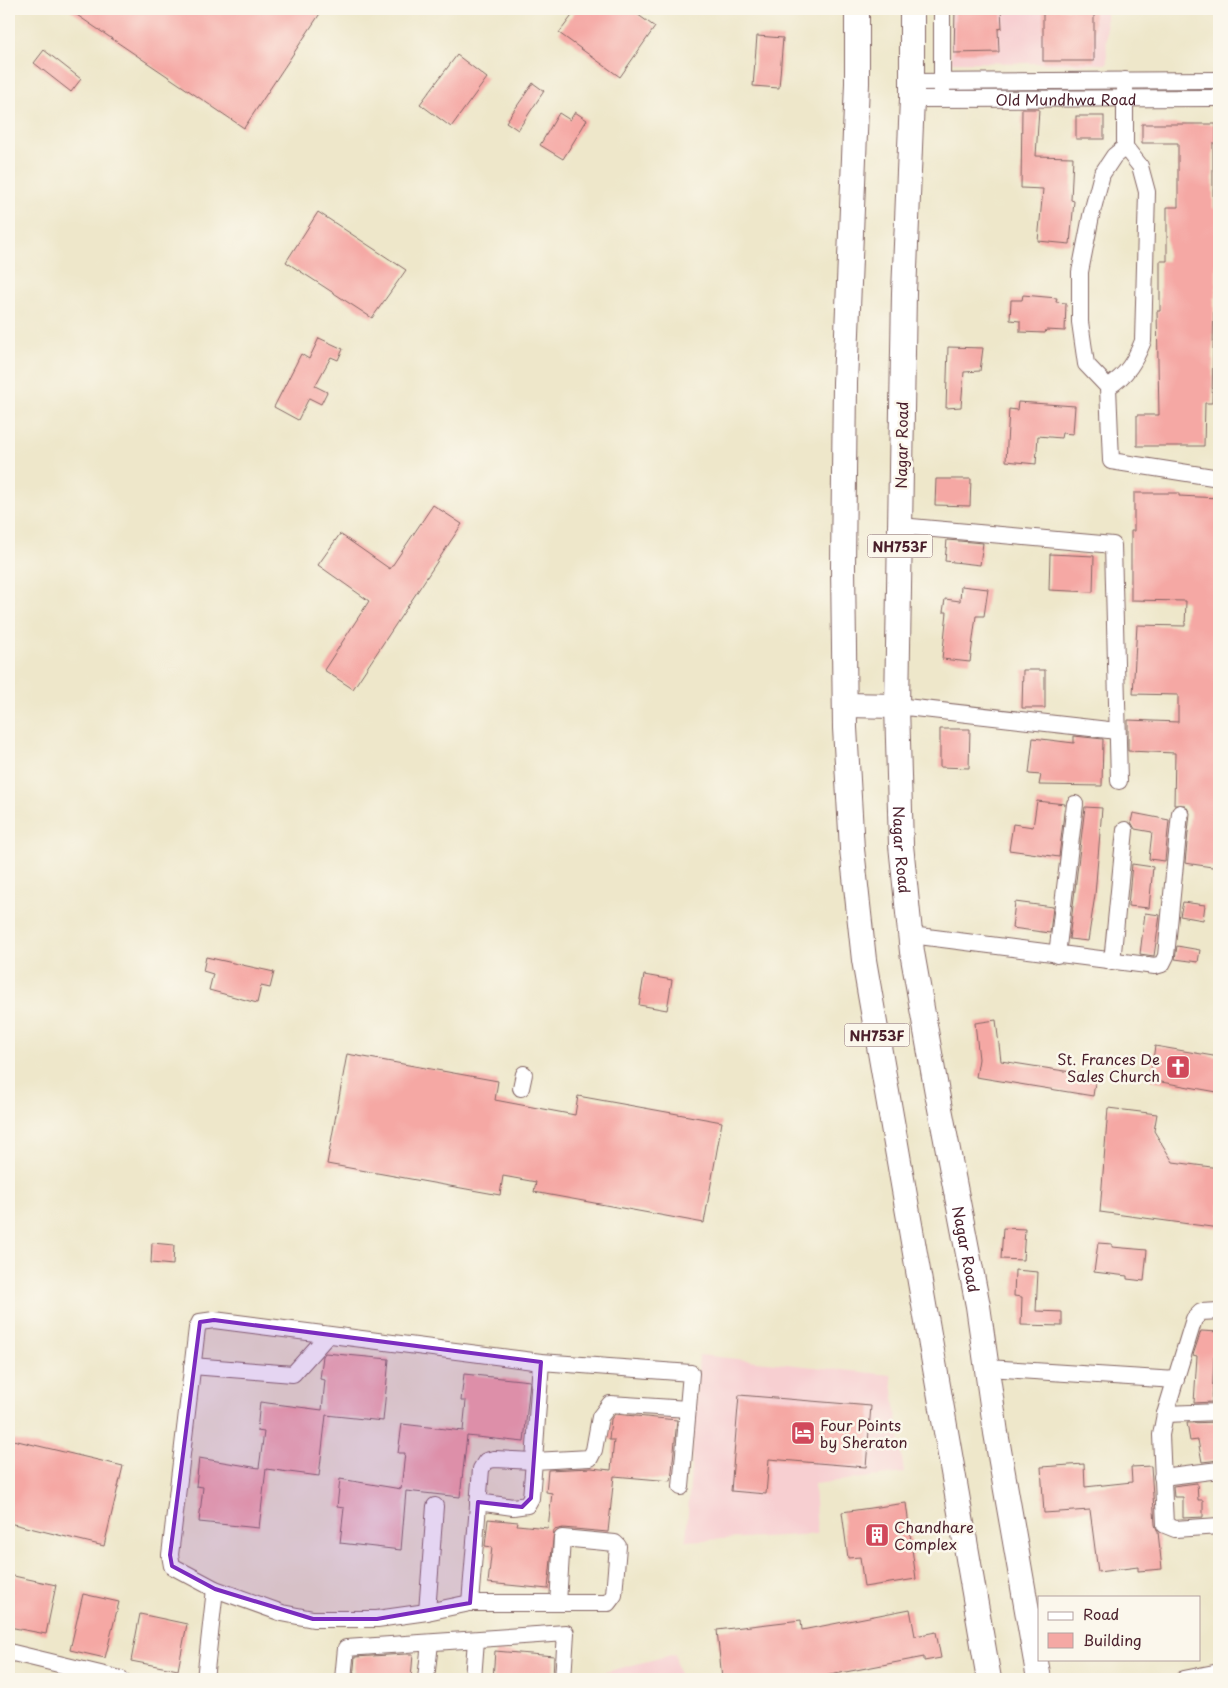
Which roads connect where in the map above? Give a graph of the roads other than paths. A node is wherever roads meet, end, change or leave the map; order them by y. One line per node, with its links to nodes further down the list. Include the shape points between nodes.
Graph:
1 (857, 9): 15 (highway, NH753F, via 845,382)
2 (912, 9): 7 (highway, Nagar Road / NH753F)
3 (942, 9): 6 (street)
4 (1125, 80): 5 (street, Old Mundhwa Road); 6 (street, Old Mundhwa Road); 8 (street)
5 (1219, 80)
6 (942, 82): 7 (street, Old Mundhwa Road); 10 (street)
7 (912, 91): 10 (street, Old Mundhwa Road); 14 (highway, Nagar Road / NH753F)
8 (1125, 98): 9 (street, Old Mundhwa Road); 10 (street, Old Mundhwa Road); 11 (street)
9 (1219, 98)
10 (942, 100)
11 (1125, 147): 12 (street, via 1140,166 1147,192 1143,341 1123,377); 12 (street, via 1114,156 1102,174 1090,216 1080,272 1080,322 1086,364)
12 (1108, 388): 13 (street, via 1111,461)
13 (1219, 478)
14 (900, 526): 16 (highway, Nagar Road / NH753F); 17 (street, via 1113,545)
15 (845, 705): 16 (highway); 55 (highway, NH753F, via 852,849 864,960)
16 (897, 706): 17 (street); 22 (highway, Nagar Road / NH753F, via 901,845)
17 (1117, 731): 18 (street)
18 (1119, 781)
19 (1075, 804): 23 (street)
20 (1180, 813): 24 (street, via 1166,956 1162,964 1156,966)
21 (1125, 830): 24 (street)
22 (911, 936): 23 (street); 29 (highway, Nagar Road / NH753F, via 936,1093)
23 (1057, 955): 24 (street)
24 (1112, 962)
25 (1219, 1310): 30 (street, via 1201,1312 1194,1319)
26 (328, 1335): 27 (street); 28 (street, via 293,1374); 28 (street, via 206,1320 197,1328)
27 (541, 1362): 31 (street, via 691,1373); 34 (street)
28 (192, 1366): 41 (street, via 170,1554 172,1566)
29 (987, 1368): 30 (street); 56 (highway, Nagar Road / NH753F)
30 (1176, 1380): 33 (street)
31 (688, 1409): 34 (street, via 610,1404 600,1417 590,1458); 37 (street)
32 (1219, 1412): 33 (street)
33 (1165, 1414): 36 (street, via 1161,1435)
34 (534, 1461): 38 (street, via 494,1458 486,1461 481,1469); 38 (street, via 532,1498 527,1505 513,1507)
35 (1219, 1470): 36 (street)
36 (1162, 1477): 40 (street, via 1165,1525 1175,1529)
37 (681, 1487)
38 (478, 1502): 42 (street)
39 (435, 1506): 44 (street)
40 (1219, 1526)
41 (215, 1589): 44 (street, via 282,1613 313,1619 377,1618); 50 (street)
42 (470, 1603): 43 (street); 44 (street)
43 (558, 1603): 43 (street, via 608,1603 612,1600 618,1546 615,1543 562,1538)
44 (426, 1612)
45 (476, 1640): 46 (street); 53 (street); 54 (street, via 566,1633)
46 (430, 1643): 51 (street, via 346,1648); 52 (street)
47 (9, 1652): 49 (street)
48 (1219, 1672): 57 (street)
49 (121, 1679)
50 (205, 1679)
51 (343, 1679)
52 (426, 1679)
53 (473, 1679)
54 (563, 1679)
55 (989, 1679)
56 (1039, 1679)
57 (1184, 1679)

